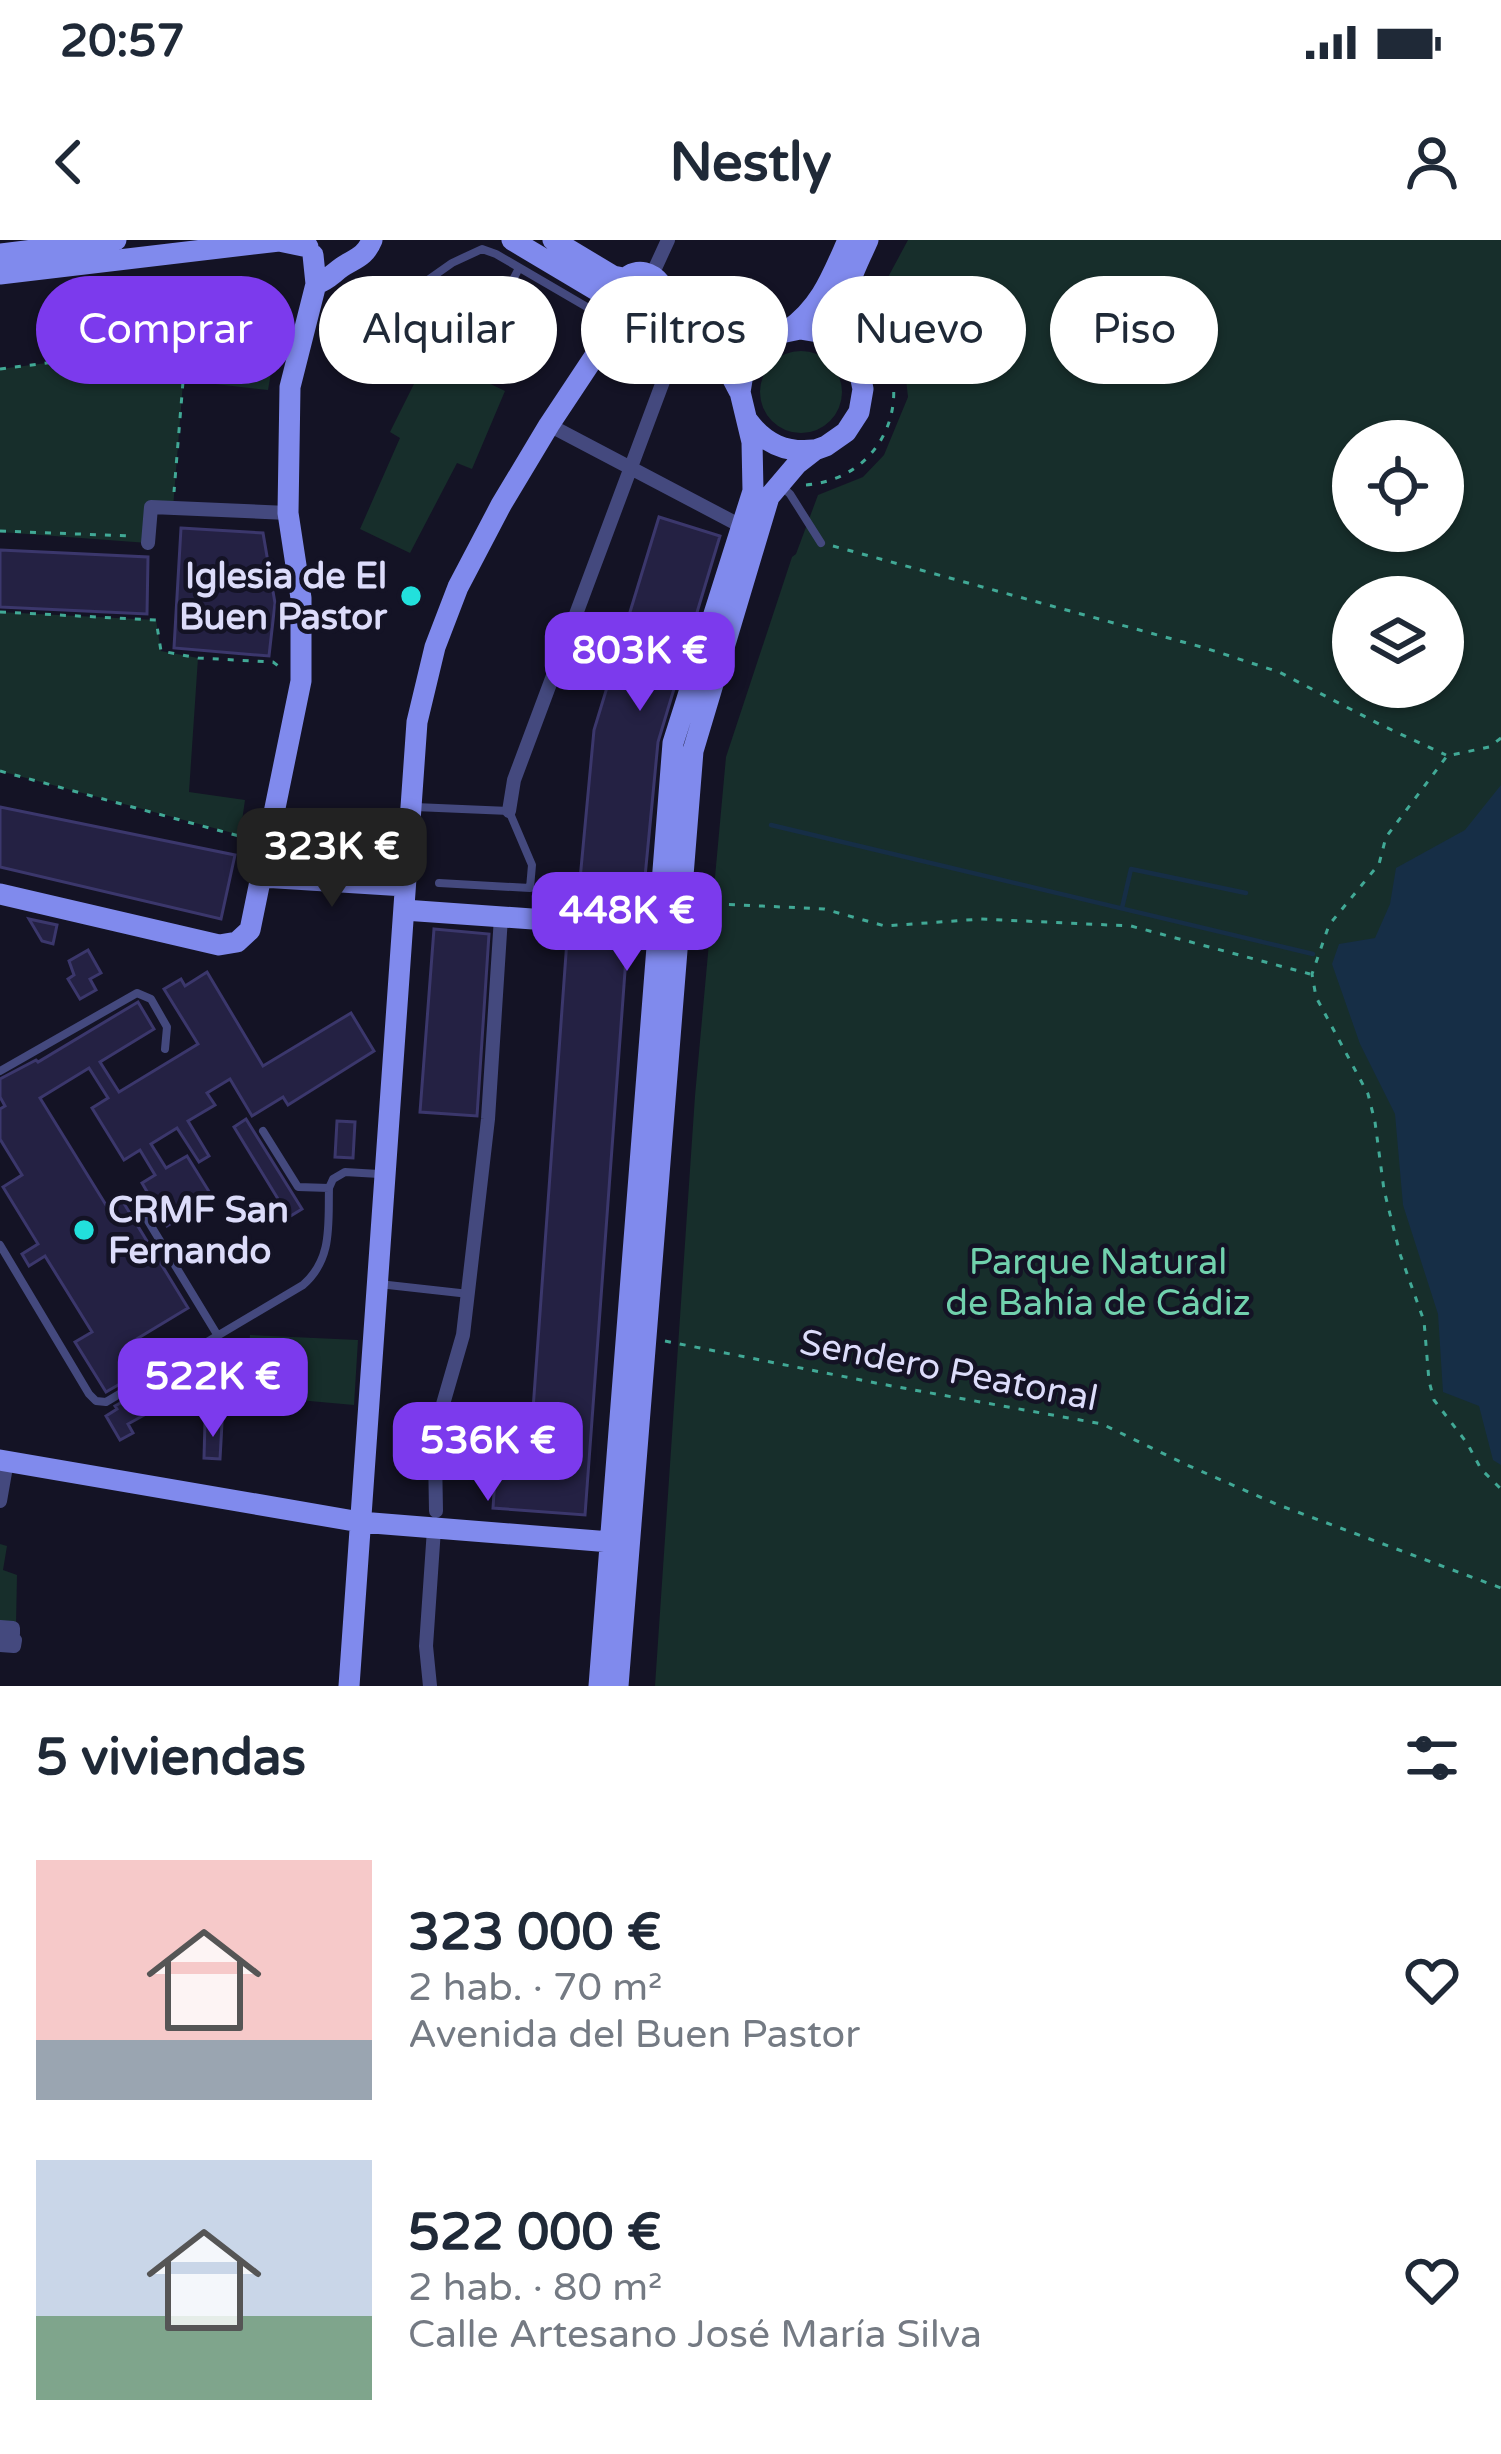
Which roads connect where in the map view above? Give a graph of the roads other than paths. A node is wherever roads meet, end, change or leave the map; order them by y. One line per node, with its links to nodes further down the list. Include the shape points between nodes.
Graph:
1 (116, 240): 8 (street)
2 (512, 240): 19 (street)
3 (553, 240): 16 (street)
4 (668, 240): 17 (street)
5 (848, 240): 22 (street, via 822,298)
6 (868, 240): 18 (street)
7 (372, 241): 11 (street)
8 (63, 243): 10 (street)
9 (309, 247): 11 (street, via 328,264); 13 (street, via 279,241); 20 (street)
10 (0, 254)
11 (346, 265): 20 (street)
12 (519, 268): 14 (lane, via 482,249); 15 (lane); 21 (lane)
13 (0, 274)
14 (433, 276)
15 (515, 276)
16 (613, 276)
17 (651, 276)
18 (851, 276)
19 (581, 280)
20 (316, 284): 34 (street, via 290,387)
21 (581, 304)
22 (788, 328)
23 (581, 372): 30 (street)
24 (662, 384): 32 (street)
25 (736, 384): 28 (street)
26 (741, 384): 28 (street)
27 (862, 384): 31 (street, via 846,433)
28 (740, 392): 29 (street)
29 (745, 415): 31 (street, via 779,448); 35 (street, via 754,467)
30 (549, 425): 32 (street); 38 (street, via 458,587 435,647 417,722)
31 (815, 450): 33 (street)
32 (630, 468): 35 (street); 39 (street)
33 (784, 489): 37 (lane); 61 (street, via 770,497 692,751 646,1338)
34 (289, 513): 36 (street, via 152,507); 40 (street, via 302,681)
35 (741, 526): 46 (street, via 673,743)
36 (148, 540)
37 (821, 542)
38 (411, 806): 39 (lane); 42 (street)
39 (509, 811): 41 (lane, via 532,865 530,889)
40 (262, 877): 42 (street); 43 (street, via 250,930 228,945)
41 (439, 883)
42 (405, 886): 44 (street)
43 (0, 894)
44 (404, 910): 45 (street); 50 (street)
45 (501, 916): 46 (street); 55 (street)
46 (659, 928): 61 (street)
47 (165, 1048): 48 (lane, via 167,1027 152,999 137,993)
48 (0, 1071)
49 (263, 1131): 51 (lane, via 298,1186)
50 (386, 1174): 51 (lane, via 345,1172); 54 (street)
51 (329, 1188): 56 (lane, via 315,1275)
52 (145, 1216): 56 (lane)
53 (0, 1246): 56 (lane, via 96,1401)
54 (377, 1284): 55 (lane); 60 (street)
55 (469, 1294): 59 (street, via 439,1418)
56 (218, 1336)
57 (4, 1461): 58 (street); 60 (street)
58 (0, 1501)
59 (435, 1520): 60 (street); 61 (street); 63 (street)
60 (360, 1522): 62 (street)
61 (620, 1542): 64 (street); 65 (street)
62 (349, 1686)
63 (430, 1686)
64 (599, 1686)
65 (618, 1686)

